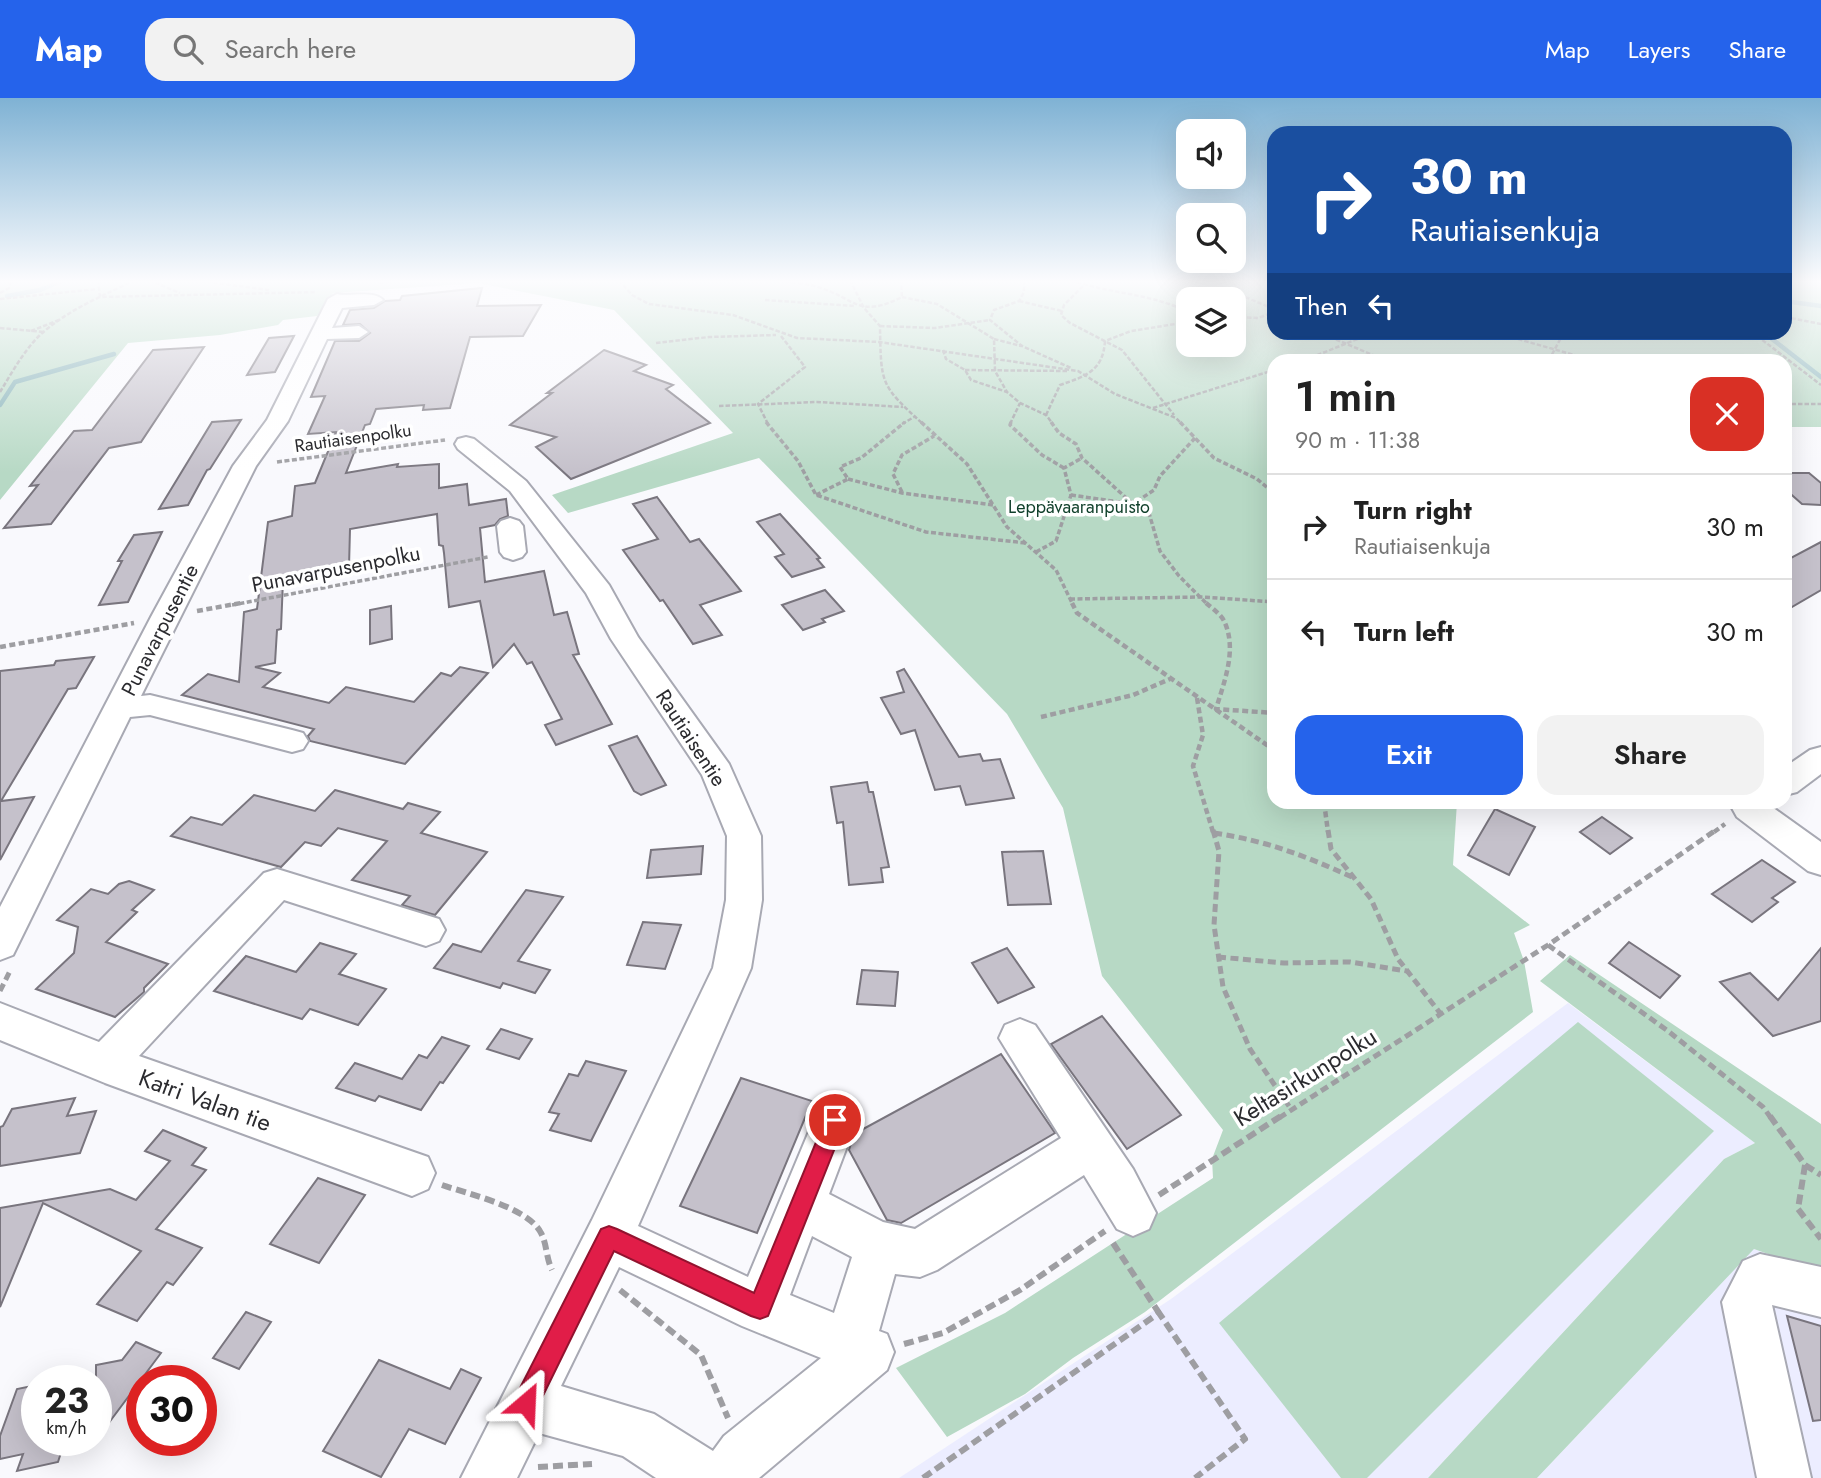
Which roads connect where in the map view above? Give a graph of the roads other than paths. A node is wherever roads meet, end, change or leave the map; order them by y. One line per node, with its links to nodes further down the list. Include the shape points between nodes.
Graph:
1 (310, 344): 5 (street, Punavarpusentie, via 277,421 244,466)
2 (453, 440): 22 (street, Rautiaisentie, via 518,486 599,591 625,639 717,772 744,836 744,900 732,968)
3 (510, 526): 4 (street)
4 (513, 552)
5 (120, 708): 6 (street, via 150,705); 12 (street, Punavarpusentie)
6 (292, 741)
7 (1821, 758): 8 (street)
8 (1792, 778)
9 (1759, 809): 10 (street)
10 (1821, 861)
11 (426, 930): 15 (street, via 277,883)
12 (0, 944)
13 (0, 1021): 15 (street, Katri Valan tie)
14 (1020, 1038): 17 (street)
15 (105, 1064): 18 (street, Katri Valan tie)
16 (835, 1120): 19 (street)
17 (1091, 1145): 20 (street); 21 (street, via 920,1253 907,1255)
18 (412, 1173)
19 (803, 1205): 21 (street); 24 (street)
20 (1119, 1222)
21 (880, 1245): 25 (street)
22 (610, 1273): 24 (street); 26 (street, Rautiaisentie)
23 (1821, 1292): 29 (street, via 1760,1278 1746,1302)
24 (760, 1308): 25 (street)
25 (859, 1348): 27 (street)
26 (543, 1408): 27 (street, via 635,1433); 28 (street, Rautiaisentie)
27 (725, 1470)
28 (488, 1478)
29 (1784, 1478)

